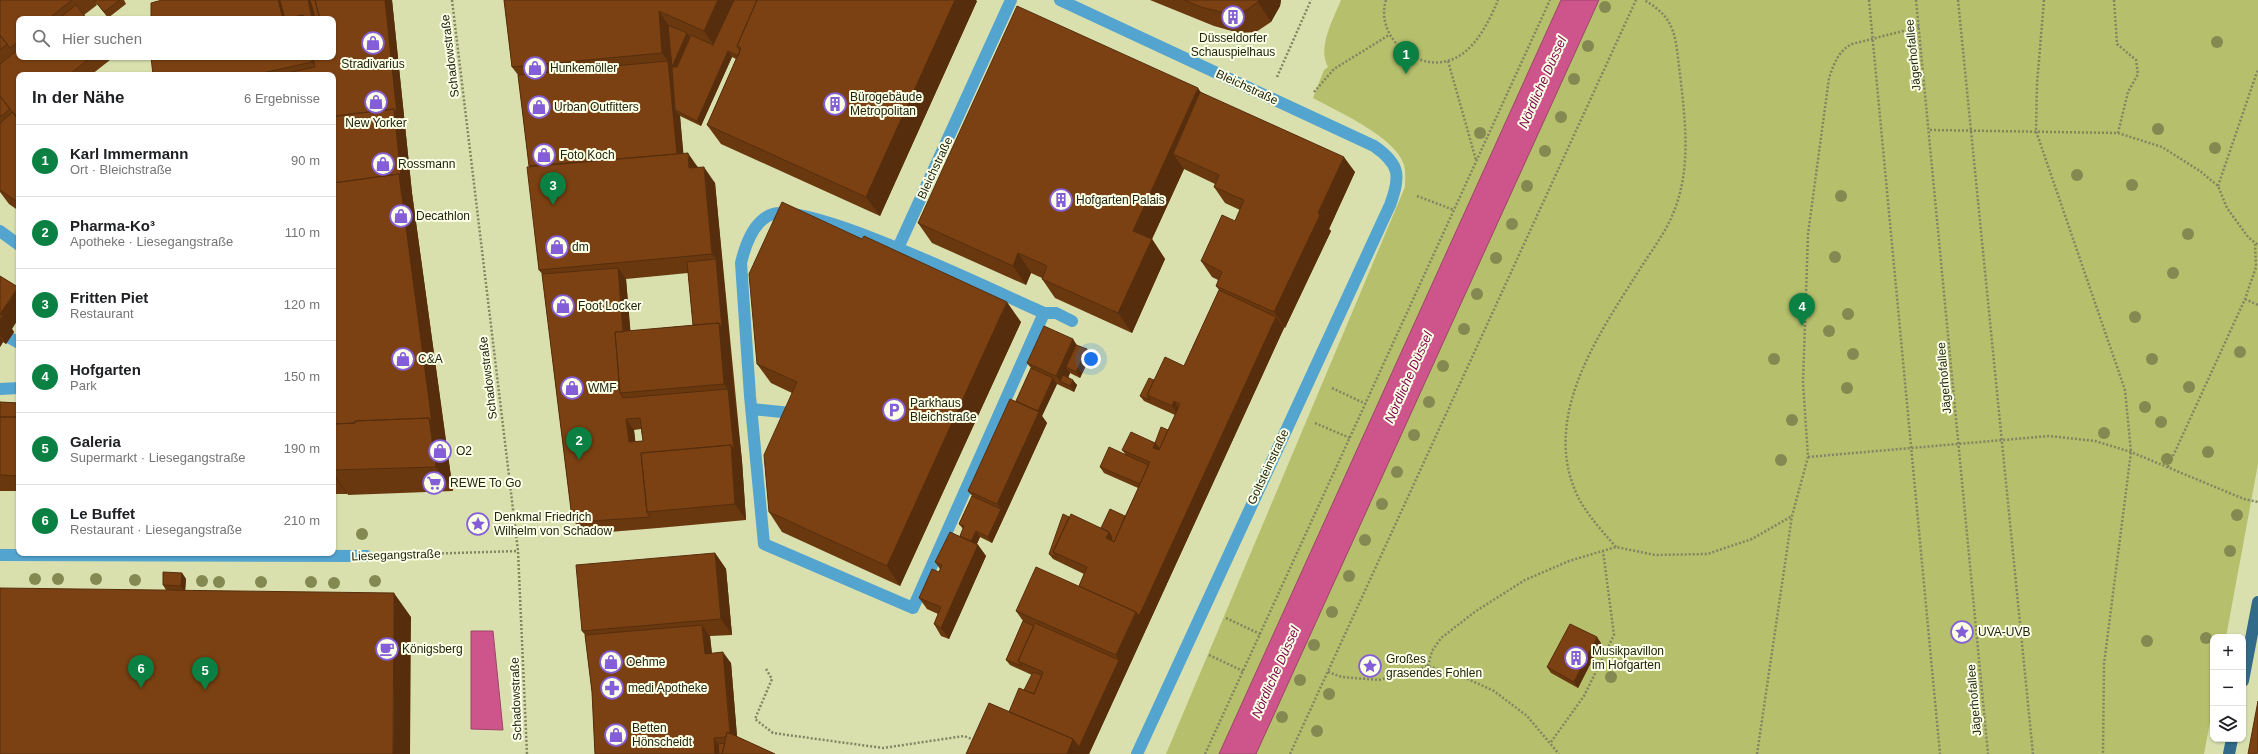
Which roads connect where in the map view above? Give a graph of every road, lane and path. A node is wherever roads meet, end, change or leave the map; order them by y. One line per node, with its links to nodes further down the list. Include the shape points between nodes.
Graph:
1 (452, 0): 55 (path, Schadowstraße)
2 (1011, 0): 33 (street, Bleichstraße)
3 (1060, 0): 21 (street, Bleichstraße)
4 (1310, 0): 19 (path)
5 (1386, 0): 16 (path, via 1384,14)
6 (1498, 0): 18 (path, via 1492,16 1473,44)
7 (1550, 0): 26 (path)
8 (1636, 0): 69 (path)
9 (1644, 0): 54 (path, via 1665,15 1675,35 1687,131 1684,178 1676,207 1665,228 1601,332 1581,373 1572,400 1567,431 1572,481 1579,499)
10 (1869, 0): 17 (path)
11 (1916, 0): 15 (path, Jägerhofallee)
12 (1958, 0): 23 (path)
13 (2044, 0): 24 (path)
14 (2114, 0): 25 (path, via 2117,44 2136,60 2138,74 2124,105)
15 (1919, 27): 17 (path); 22 (path, Jägerhofallee)
16 (1389, 35): 18 (path, via 1398,46 1412,56 1428,62); 21 (path, via 1334,69)
17 (1873, 38): 48 (path); 50 (path, via 1844,48 1829,78 1808,234 1803,383)
18 (1448, 61): 26 (path)
19 (1281, 67)
20 (2258, 70): 28 (path)
21 (1299, 111): 27 (street, Bleichstraße, via 1374,146 1389,156)
22 (1930, 130): 23 (path); 47 (path, Jägerhofallee)
23 (1971, 131): 24 (path); 46 (path)
24 (2036, 132): 25 (path); 49 (path, via 2125,390)
25 (2118, 134): 28 (path, via 2162,147 2179,156)
26 (1476, 161): 29 (path)
27 (1398, 180): 29 (path, via 1408,193); 38 (street, Goltsteinstraße, via 1390,205)
28 (2218, 186): 32 (path, via 2226,208)
29 (1454, 210): 41 (path)
30 (0, 230): 31 (street)
31 (16, 243)
32 (2256, 245): 34 (path, via 2256,267)
33 (898, 248): 36 (street); 42 (street, via 815,218 792,213 772,214 756,226 746,242 741,263)
34 (2245, 299): 35 (path); 51 (path)
35 (2258, 305)
36 (1044, 313): 37 (street, via 1056,313); 42 (street, via 913,608 764,544)
37 (1072, 321)
38 (1310, 378): 41 (path); 43 (street, Goltsteinstraße)
39 (16, 388): 40 (street)
40 (0, 389)
41 (1366, 404): 45 (path)
42 (752, 409): 44 (street, via 791,413)
43 (1293, 413): 45 (path); 62 (street, Goltsteinstraße)
44 (803, 419)
45 (1350, 438): 63 (path)
46 (2002, 441): 47 (path); 49 (path, via 2049,436 2096,441); 81 (path)
47 (1959, 445): 48 (path); 80 (path, Jägerhofallee)
48 (1911, 448): 50 (path); 79 (path)
49 (2131, 452): 51 (path); 82 (path, via 2104,664)
50 (1808, 457): 53 (path)
51 (2168, 467): 52 (path, via 2244,499)
52 (2258, 502)
53 (1792, 516): 54 (path, via 1752,539 1707,554 1655,555); 78 (path)
54 (1616, 547): 56 (path)
55 (518, 551): 60 (path, Liesegangstraße); 73 (path, Schadowstraße)
56 (1603, 551): 65 (path, via 1569,561 1525,580 1476,611 1441,638 1432,651); 71 (path, via 1614,635 1584,696)
57 (0, 555): 58 (street, Liesegangstraße)
58 (16, 555)
59 (336, 556): 60 (street, Liesegangstraße)
60 (368, 556)
61 (2258, 602): 67 (main road)
62 (1204, 608): 63 (path); 64 (street, Goltsteinstraße)
63 (1260, 634): 68 (path)
64 (1187, 645): 68 (path); 74 (street, Goltsteinstraße)
65 (1428, 666): 69 (path, via 1379,680 1342,677); 71 (path, via 1468,679 1494,691 1527,716)
66 (766, 669): 70 (path, via 772,680 755,719 773,733 883,748 964,736)
67 (2245, 670)
68 (1243, 671): 75 (path)
69 (1328, 672): 76 (path)
70 (978, 742)
71 (1551, 742): 77 (path)
72 (2231, 742): 83 (main road)
73 (527, 754)
74 (1137, 754)
75 (1205, 754)
76 (1290, 754)
77 (1559, 754)
78 (1757, 754)
79 (1940, 754)
80 (1988, 754)
81 (2033, 754)
82 (2103, 754)
83 (2229, 754)

